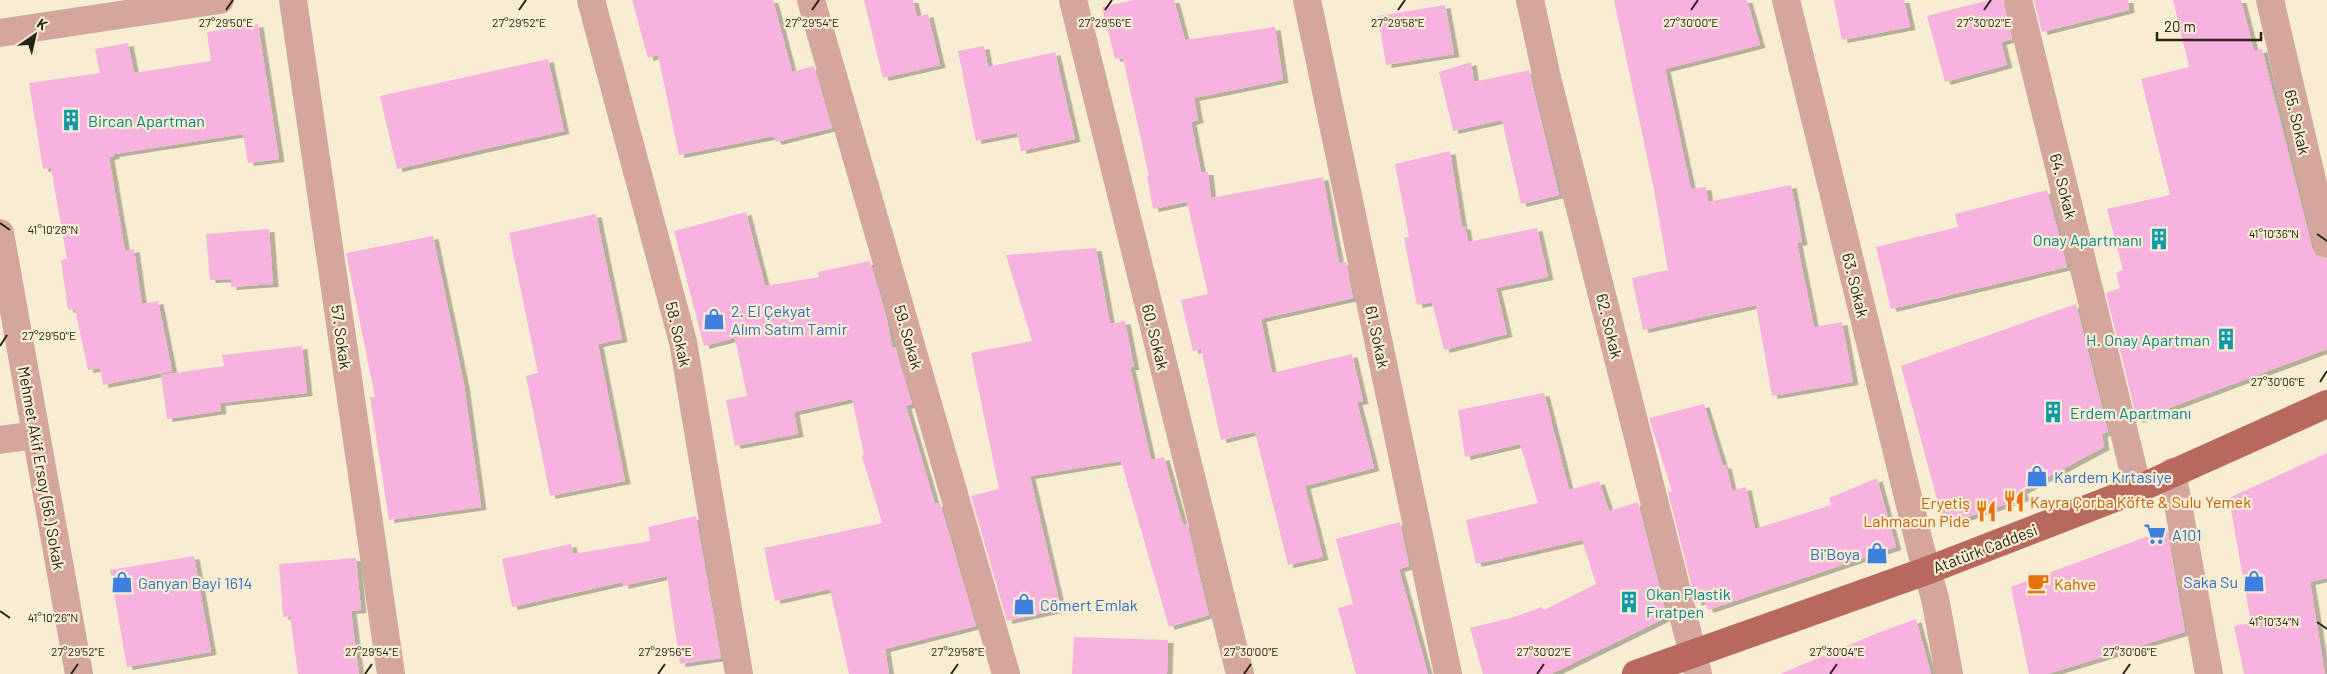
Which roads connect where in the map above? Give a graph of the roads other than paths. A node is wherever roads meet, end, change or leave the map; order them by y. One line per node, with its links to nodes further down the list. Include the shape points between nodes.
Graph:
1 (220, 0): 11 (street)
2 (293, 0): 22 (street, 57. Sokak)
3 (591, 0): 23 (street, 58. Sokak, via 683,342)
4 (811, 0): 24 (street, 59. Sokak)
5 (1073, 0): 25 (street, 60. Sokak)
6 (1307, 0): 26 (street, 61. Sokak)
7 (1530, 0): 20 (street, 62. Sokak, via 1549,88)
8 (1786, 0): 19 (street, 63. Sokak)
9 (2018, 0): 18 (street, 64. Sokak)
10 (2270, 0): 13 (street, 65. Sokak)
11 (0, 33)
12 (0, 233): 15 (street, Mehmet Akif Ersoy (56.) Sokak)
13 (2327, 244)
14 (2327, 404): 17 (main road, Atatürk Caddesi)
15 (36, 435): 16 (street); 21 (street, Mehmet Akif Ersoy (56.) Sokak)
16 (0, 440)
17 (2172, 472): 18 (main road, Atatürk Caddesi); 29 (street)
18 (2138, 489): 19 (main road, Atatürk Caddesi)
19 (1926, 571): 20 (main road, Atatürk Caddesi); 28 (street, 63. Sokak, via 1935,598)
20 (1696, 663): 27 (main road, Atatürk Caddesi)
21 (79, 674)
22 (391, 674)
23 (739, 674)
24 (1006, 674)
25 (1240, 674)
26 (1448, 674)
27 (1636, 674)
28 (1949, 674)
29 (2209, 674)

